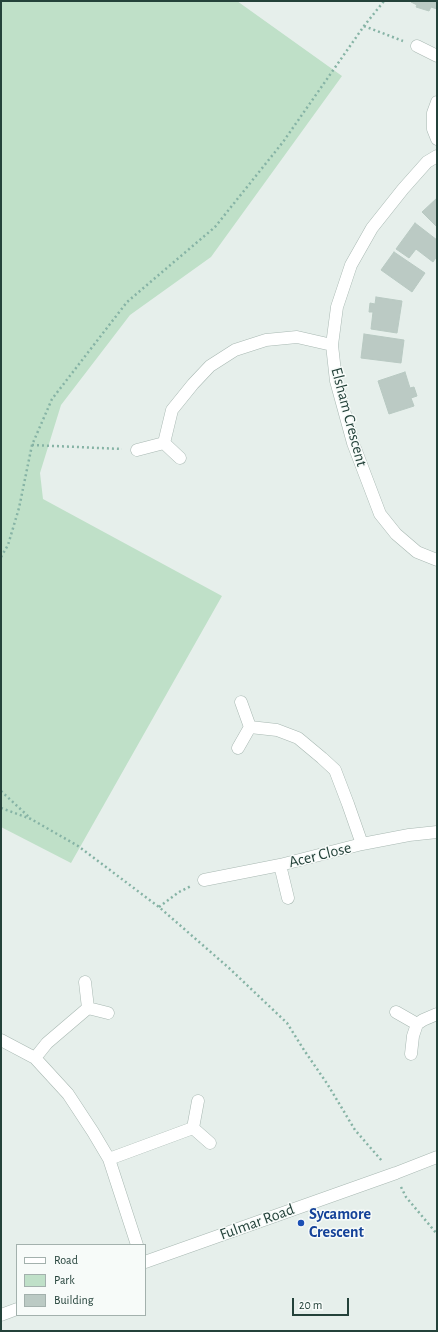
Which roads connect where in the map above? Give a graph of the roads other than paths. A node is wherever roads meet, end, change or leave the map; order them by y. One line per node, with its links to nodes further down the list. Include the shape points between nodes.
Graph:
1 (417, 46): 2 (street)
2 (437, 56)
3 (437, 102): 4 (street, via 433,113 433,129)
4 (437, 139)
5 (437, 156): 6 (street, Elsham Crescent, via 427,162 372,228 351,266 337,307)
6 (332, 345): 7 (street, via 297,337 266,340 235,350 210,366 172,410); 10 (street, Elsham Crescent, via 336,381 351,436 380,514 396,534 417,552)
7 (164, 443): 8 (street); 9 (street)
8 (137, 450)
9 (180, 458)
10 (437, 560)
11 (241, 702): 12 (street)
12 (250, 727): 13 (street); 15 (street, via 277,730 298,738 335,770)
13 (238, 748)
14 (437, 832): 15 (street, Acer Close)
15 (362, 844): 16 (street, Acer Close)
16 (280, 865): 17 (street, Acer Close); 18 (street)
17 (204, 880)
18 (288, 898)
19 (85, 982): 20 (street)
20 (88, 1008): 22 (street); 27 (street, via 47,1043)
21 (396, 1012): 24 (street)
22 (108, 1013)
23 (437, 1014): 24 (street)
24 (417, 1024): 26 (street)
25 (1, 1040): 27 (street)
26 (411, 1054)
27 (35, 1058): 32 (street, via 68,1094)
28 (198, 1101): 29 (street)
29 (193, 1128): 30 (street); 32 (street)
30 (210, 1143)
31 (437, 1157): 34 (street, Fulmar Road)
32 (109, 1159): 33 (street)
33 (137, 1244)
34 (146, 1262)
35 (16, 1309): 36 (street)
36 (1, 1315)

